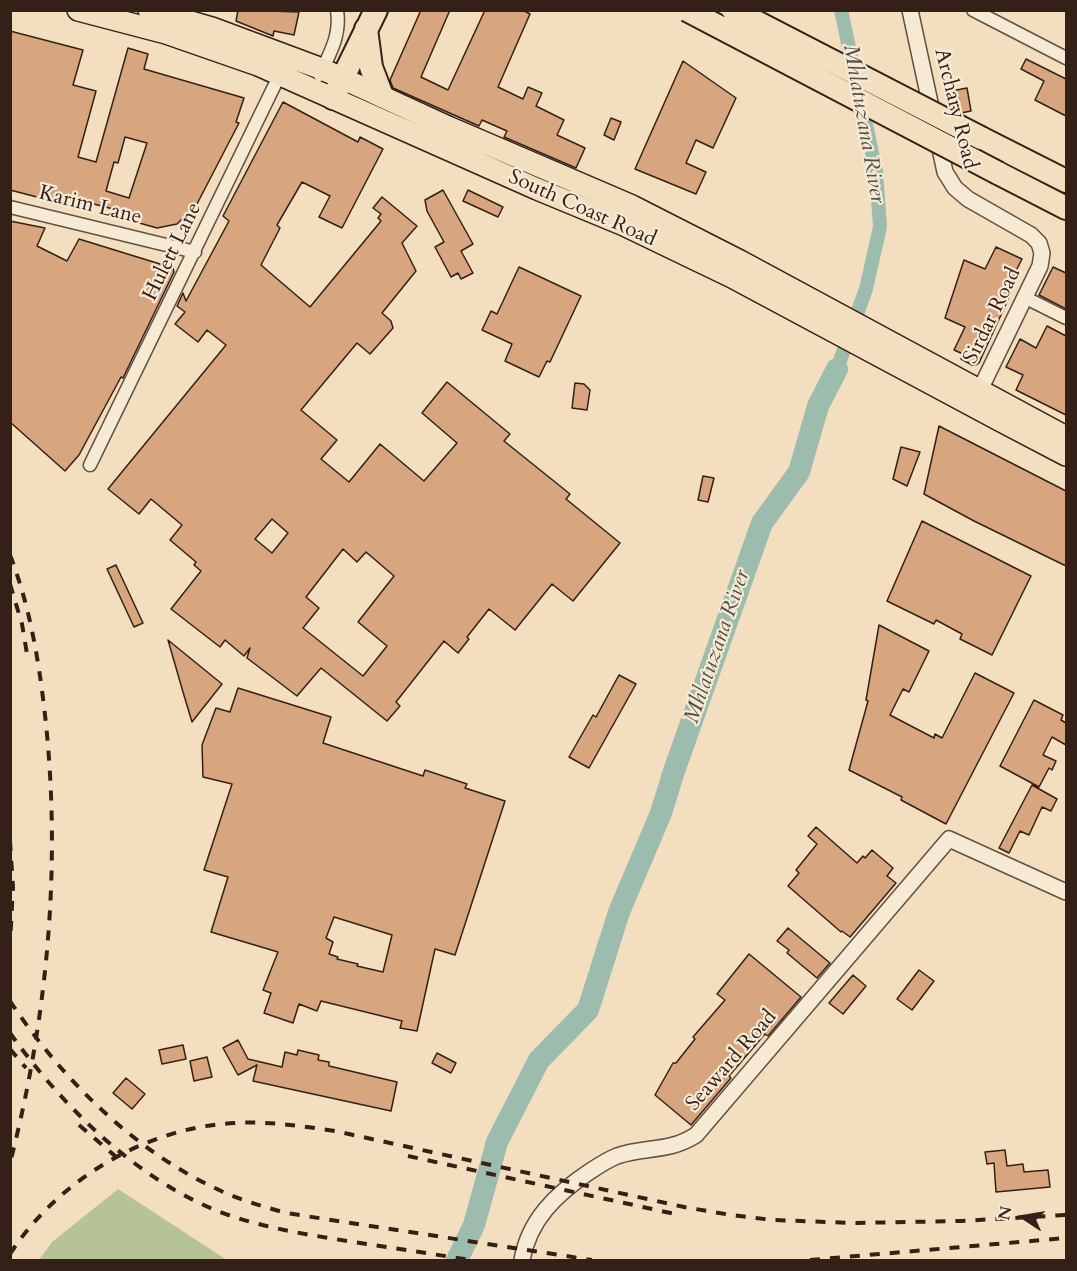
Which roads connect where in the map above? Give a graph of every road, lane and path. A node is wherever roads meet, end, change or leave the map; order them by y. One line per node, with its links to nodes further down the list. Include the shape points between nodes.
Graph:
1 (78, 10): 9 (highway, South Coast Road)
2 (149, 10): 9 (highway, South Coast Road)
3 (337, 10): 12 (street)
4 (687, 10): 20 (highway, bridge)
5 (733, 10): 18 (highway, bridge)
6 (910, 10): 21 (street, Archary Road, via 945,172 968,199 1025,230)
7 (974, 10): 10 (street)
8 (371, 20): 12 (highway); 14 (highway, via 371,67)
9 (209, 37): 11 (highway, South Coast Road)
10 (1066, 58)
11 (284, 65): 12 (highway, South Coast Road); 13 (highway, South Coast Road); 22 (street, Hulett Lane)
12 (332, 73): 13 (highway); 14 (highway, South Coast Road)
13 (323, 94): 16 (highway, South Coast Road)
14 (382, 96): 15 (highway, South Coast Road)
15 (448, 127): 16 (highway); 17 (highway, South Coast Road)
16 (440, 146): 17 (highway, South Coast Road)
17 (474, 149): 25 (highway, South Coast Road, via 624,225 736,269)
18 (1066, 181)
19 (10, 207): 22 (street, Karim Lane)
20 (1066, 208)
21 (1039, 243): 23 (street, Sirdar Road, via 1040,266)
22 (195, 252): 28 (street, Hulett Lane)
23 (1026, 298): 24 (street); 25 (street, Sirdar Road)
24 (1066, 318)
25 (976, 398): 26 (highway, South Coast Road); 27 (highway, South Coast Road)
26 (1066, 437)
27 (1066, 455)
28 (90, 465)
29 (1066, 892): 30 (street, Seaward Road, via 949,839 696,1135 671,1147 616,1156 577,1180 539,1216)
30 (522, 1260)

